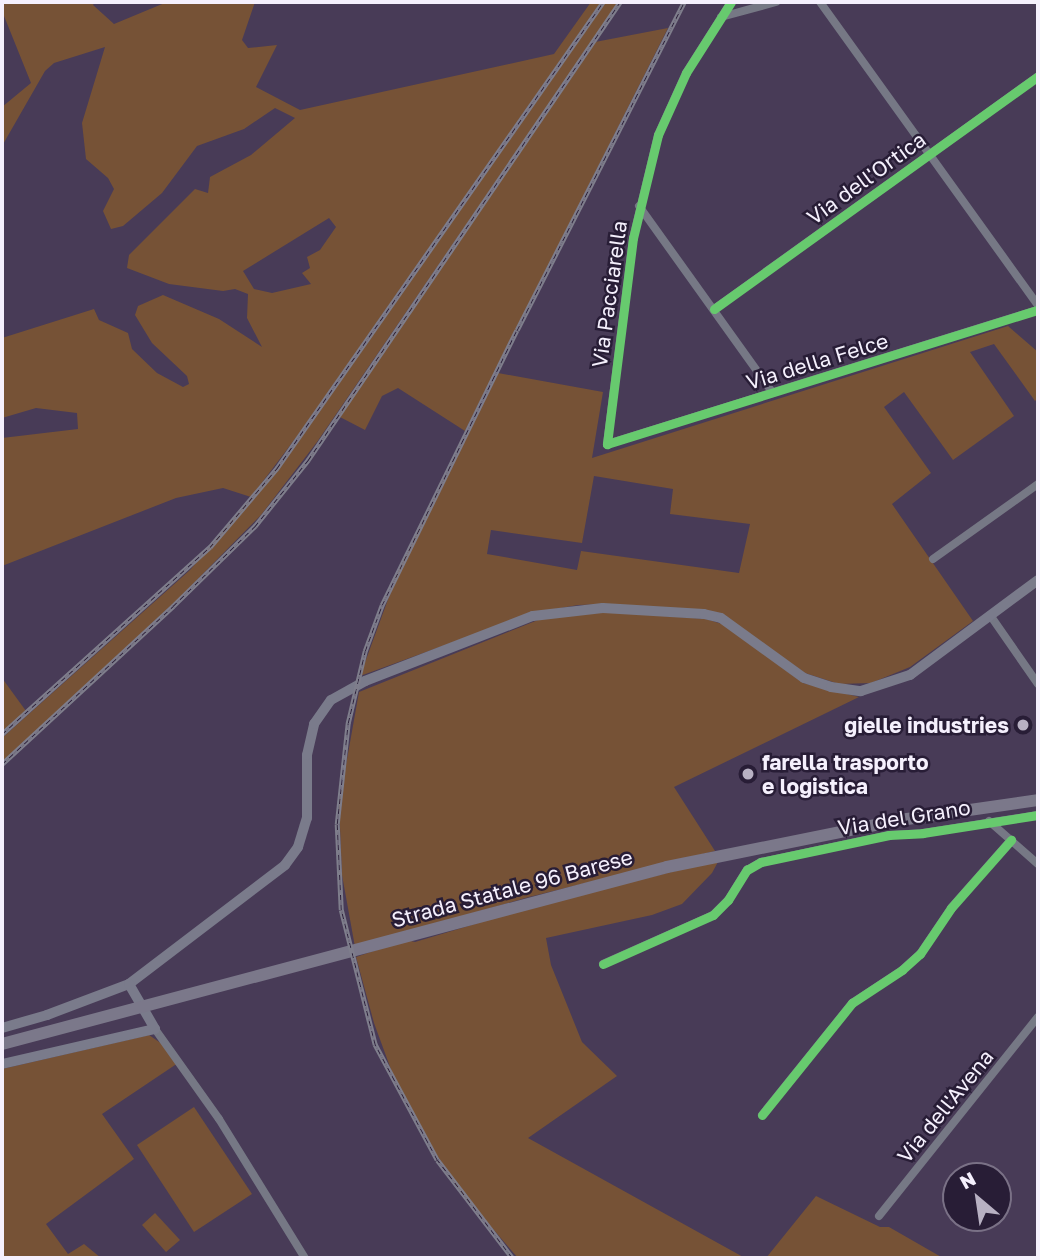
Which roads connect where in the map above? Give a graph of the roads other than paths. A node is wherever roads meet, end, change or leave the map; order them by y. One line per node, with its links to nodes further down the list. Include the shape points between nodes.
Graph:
1 (731, 2): 4 (street, Via Pacciarella)
2 (776, 2): 4 (street)
3 (820, 2): 6 (street)
4 (721, 16): 7 (street, Via Pacciarella, via 686,73 658,135)
5 (1038, 76): 6 (street, Via dell'Ortica)
6 (928, 155): 8 (street); 9 (street, Via dell'Ortica)
7 (639, 206): 9 (street); 11 (street, Via Pacciarella)
8 (1038, 308): 10 (street, Via della Felce)
9 (714, 309): 10 (street)
10 (773, 393): 11 (street, Via della Felce)
11 (607, 444)
12 (1038, 484): 13 (street)
13 (933, 559)
14 (1038, 580): 15 (main road)
15 (990, 615): 16 (street); 23 (main road, via 909,675 861,691 804,678 721,618 603,608 533,616 365,681 340,693 319,714 310,738 307,818 298,847 285,865)
16 (1038, 684)
17 (1038, 800): 27 (main road, Strada Statale 96 Barese, via 900,820 667,867)
18 (1038, 815): 19 (street, Via del Grano)
19 (989, 821): 20 (street); 22 (street, Via del Grano, via 877,837 761,862 747,870 713,915)
20 (1011, 840): 21 (street); 29 (street, via 955,903 920,954 852,1003)
21 (1038, 864)
22 (603, 964)
23 (129, 984): 25 (main road); 26 (main road)
24 (1038, 1017): 30 (street, Via dell'Avena)
25 (2, 1028)
26 (155, 1028): 28 (main road); 31 (street, via 219,1119)
27 (2, 1044)
28 (2, 1064)
29 (762, 1115)
30 (879, 1216)
31 (305, 1258)

